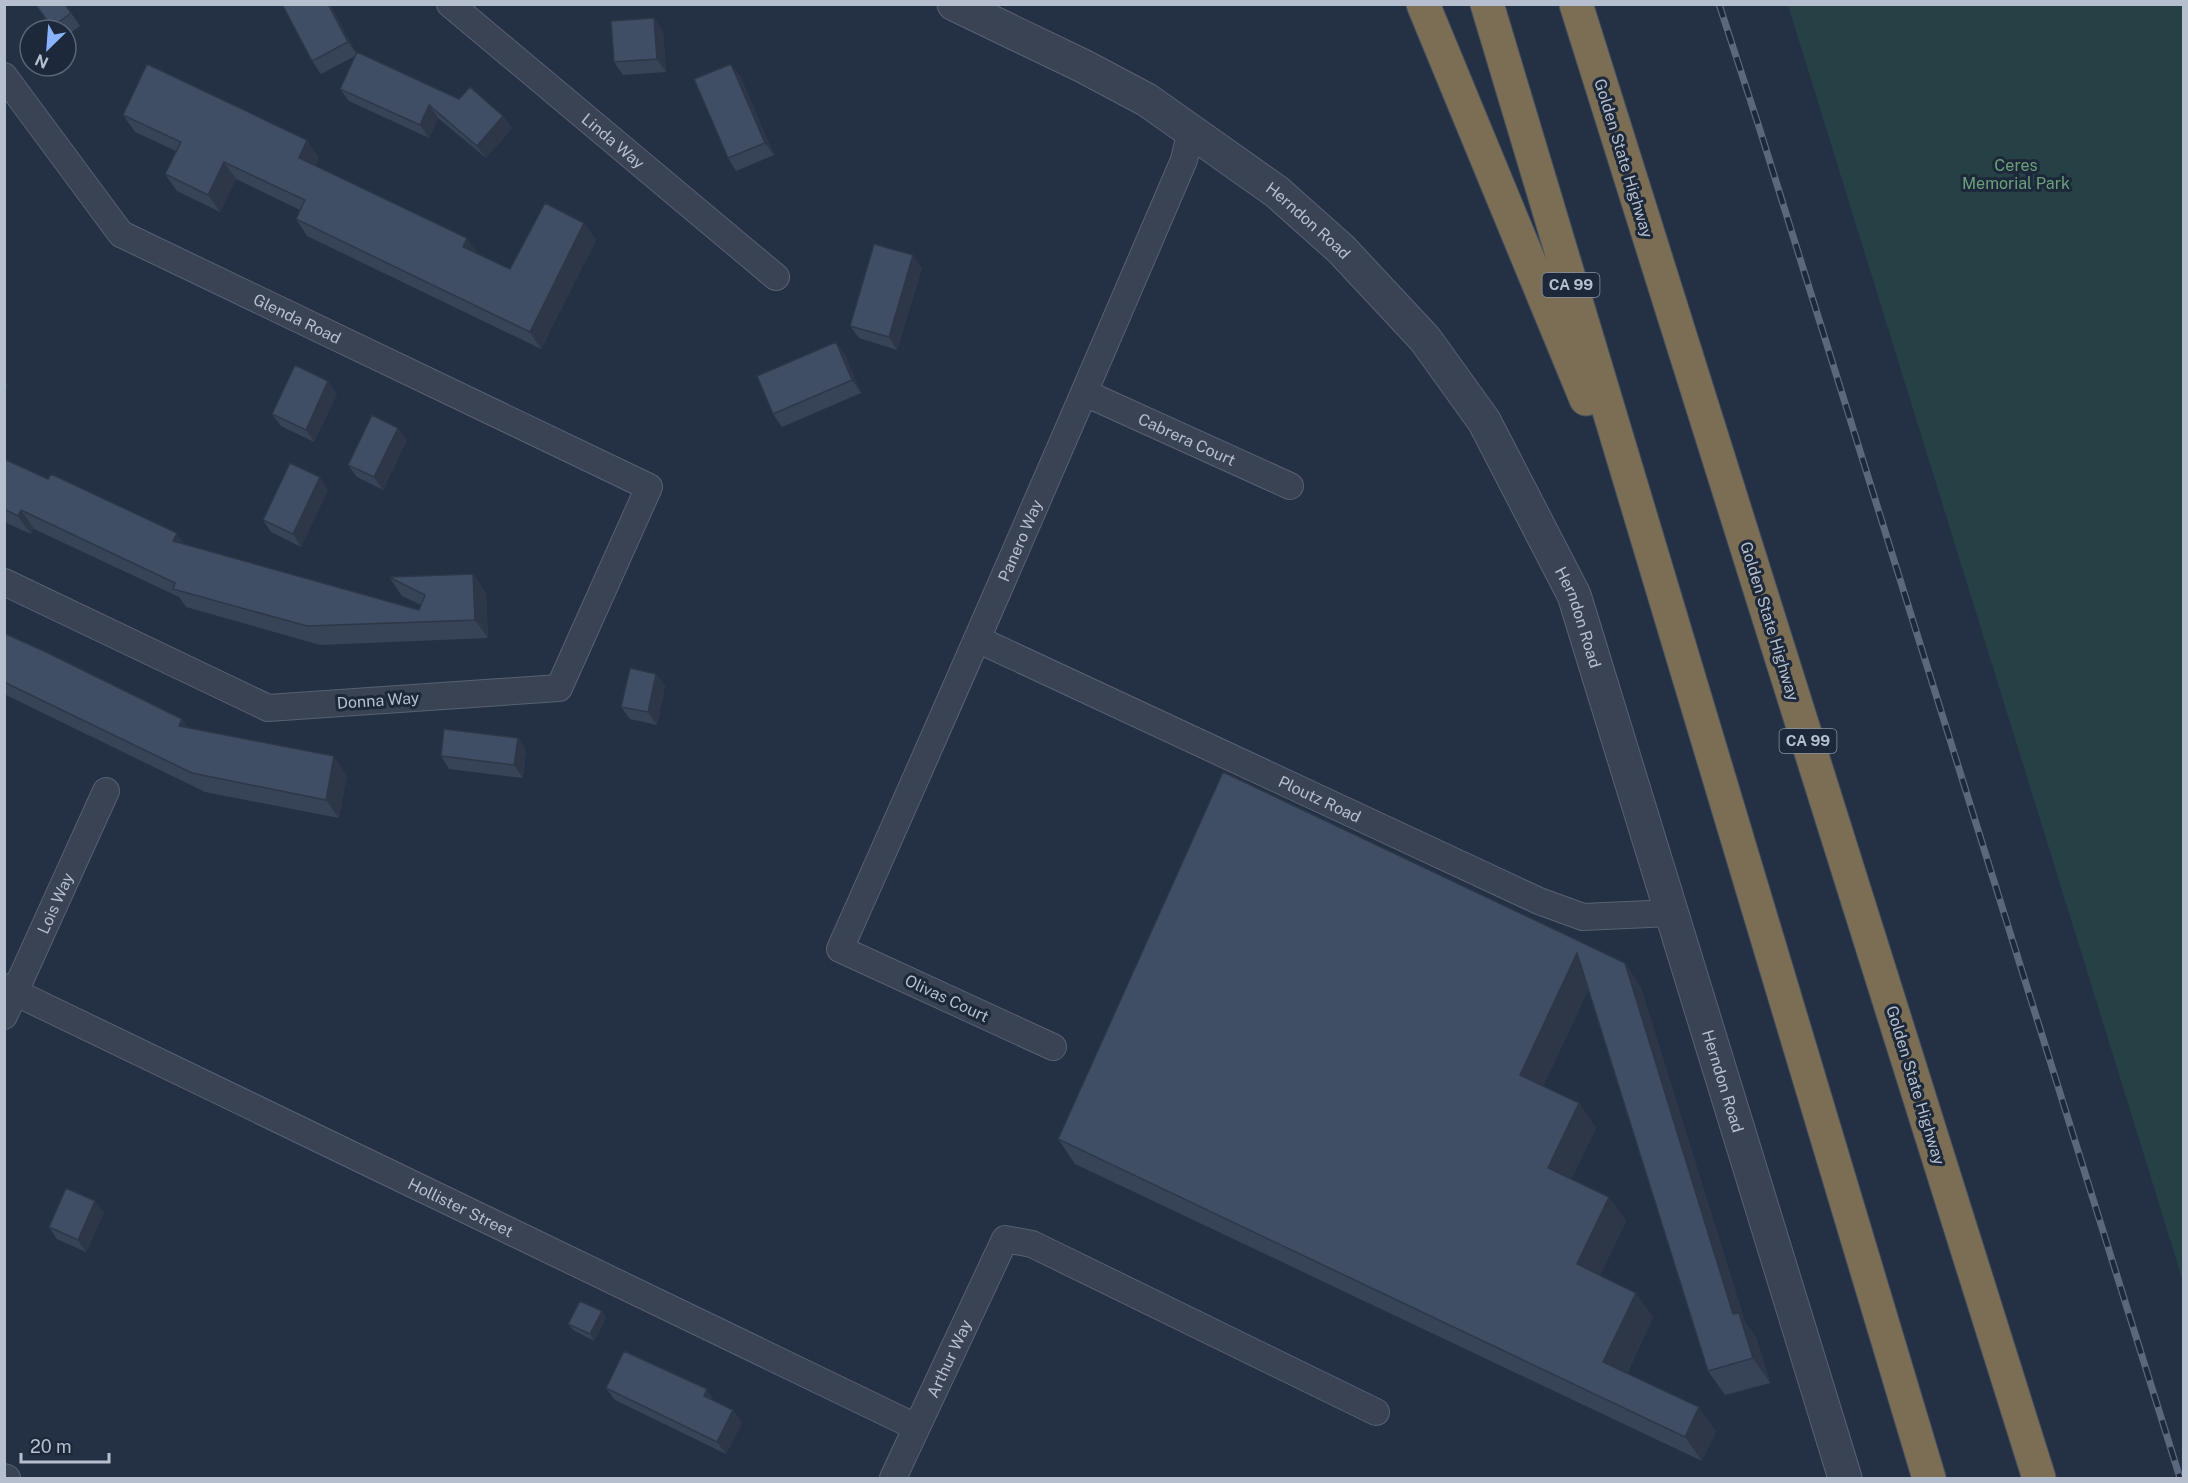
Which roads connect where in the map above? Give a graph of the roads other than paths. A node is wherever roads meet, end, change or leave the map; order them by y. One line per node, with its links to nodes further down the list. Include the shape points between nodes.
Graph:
1 (450, 4): 8 (street, Linda Way)
2 (954, 4): 7 (street, Herndon Road, via 1147,100)
3 (1423, 4): 12 (highway)
4 (1487, 4): 12 (highway, CA 99)
5 (1576, 4): 26 (highway, Golden State Highway / CA 99)
6 (4, 76): 11 (street, Glenda Road, via 121,234)
7 (1191, 130): 9 (street, Panero Way, via 1184,160); 16 (street, Herndon Road, via 1277,192 1341,249 1425,339 1484,421 1574,596)
8 (776, 278)
9 (1085, 393): 10 (street, Cabrera Court); 14 (street, Panero Way)
10 (1290, 486)
11 (649, 487): 13 (street, Donna Way, via 559,688 268,708)
12 (1655, 567): 25 (highway, CA 99)
13 (4, 582)
14 (979, 640): 16 (street, Ploutz Road, via 1539,901 1583,917); 17 (street, Panero Way)
15 (106, 791): 18 (street, Lois Way)
16 (1671, 913): 24 (street, Herndon Road)
17 (840, 949): 20 (street, Olivas Court)
18 (10, 990): 19 (street, Lois Way); 22 (street, Hollister Street)
19 (4, 1016)
20 (1053, 1047)
21 (1376, 1412): 22 (street, Arthur Way, via 1032,1244 1005,1239)
22 (916, 1427): 23 (street, Arthur Way)
23 (893, 1479)
24 (1845, 1479)
25 (1929, 1479)
26 (2039, 1479)

